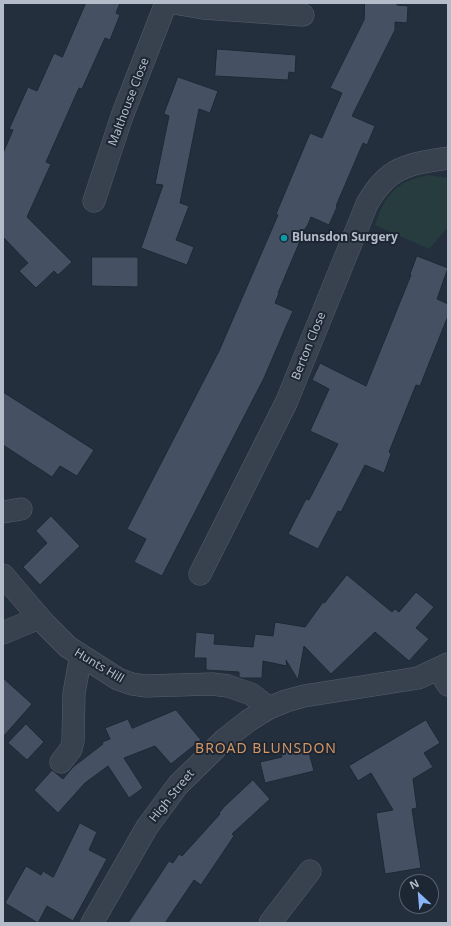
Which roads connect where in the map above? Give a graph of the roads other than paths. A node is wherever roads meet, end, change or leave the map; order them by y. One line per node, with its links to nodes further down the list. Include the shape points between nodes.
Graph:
1 (166, 3): 5 (street, Malthouse Close, via 122,116)
2 (174, 3): 3 (street, via 203,8)
3 (303, 15)
4 (448, 158): 6 (street, Berton Close, via 405,167 387,177 373,192 286,404)
5 (94, 201)
6 (200, 574)
7 (3, 575): 8 (street, Hunts Hill)
8 (39, 618): 9 (street); 10 (street, Hunts Hill, via 68,647)
9 (3, 633)
10 (81, 655): 12 (street, Hunts Hill, via 118,679 132,684 228,686 251,694); 13 (street, via 74,693 73,741)
11 (445, 672): 12 (street, High Street, via 304,696)
12 (269, 708): 15 (street, High Street, via 225,739 178,785 148,826)
13 (61, 762)
14 (310, 871): 16 (street)
15 (92, 923)
16 (270, 923)

